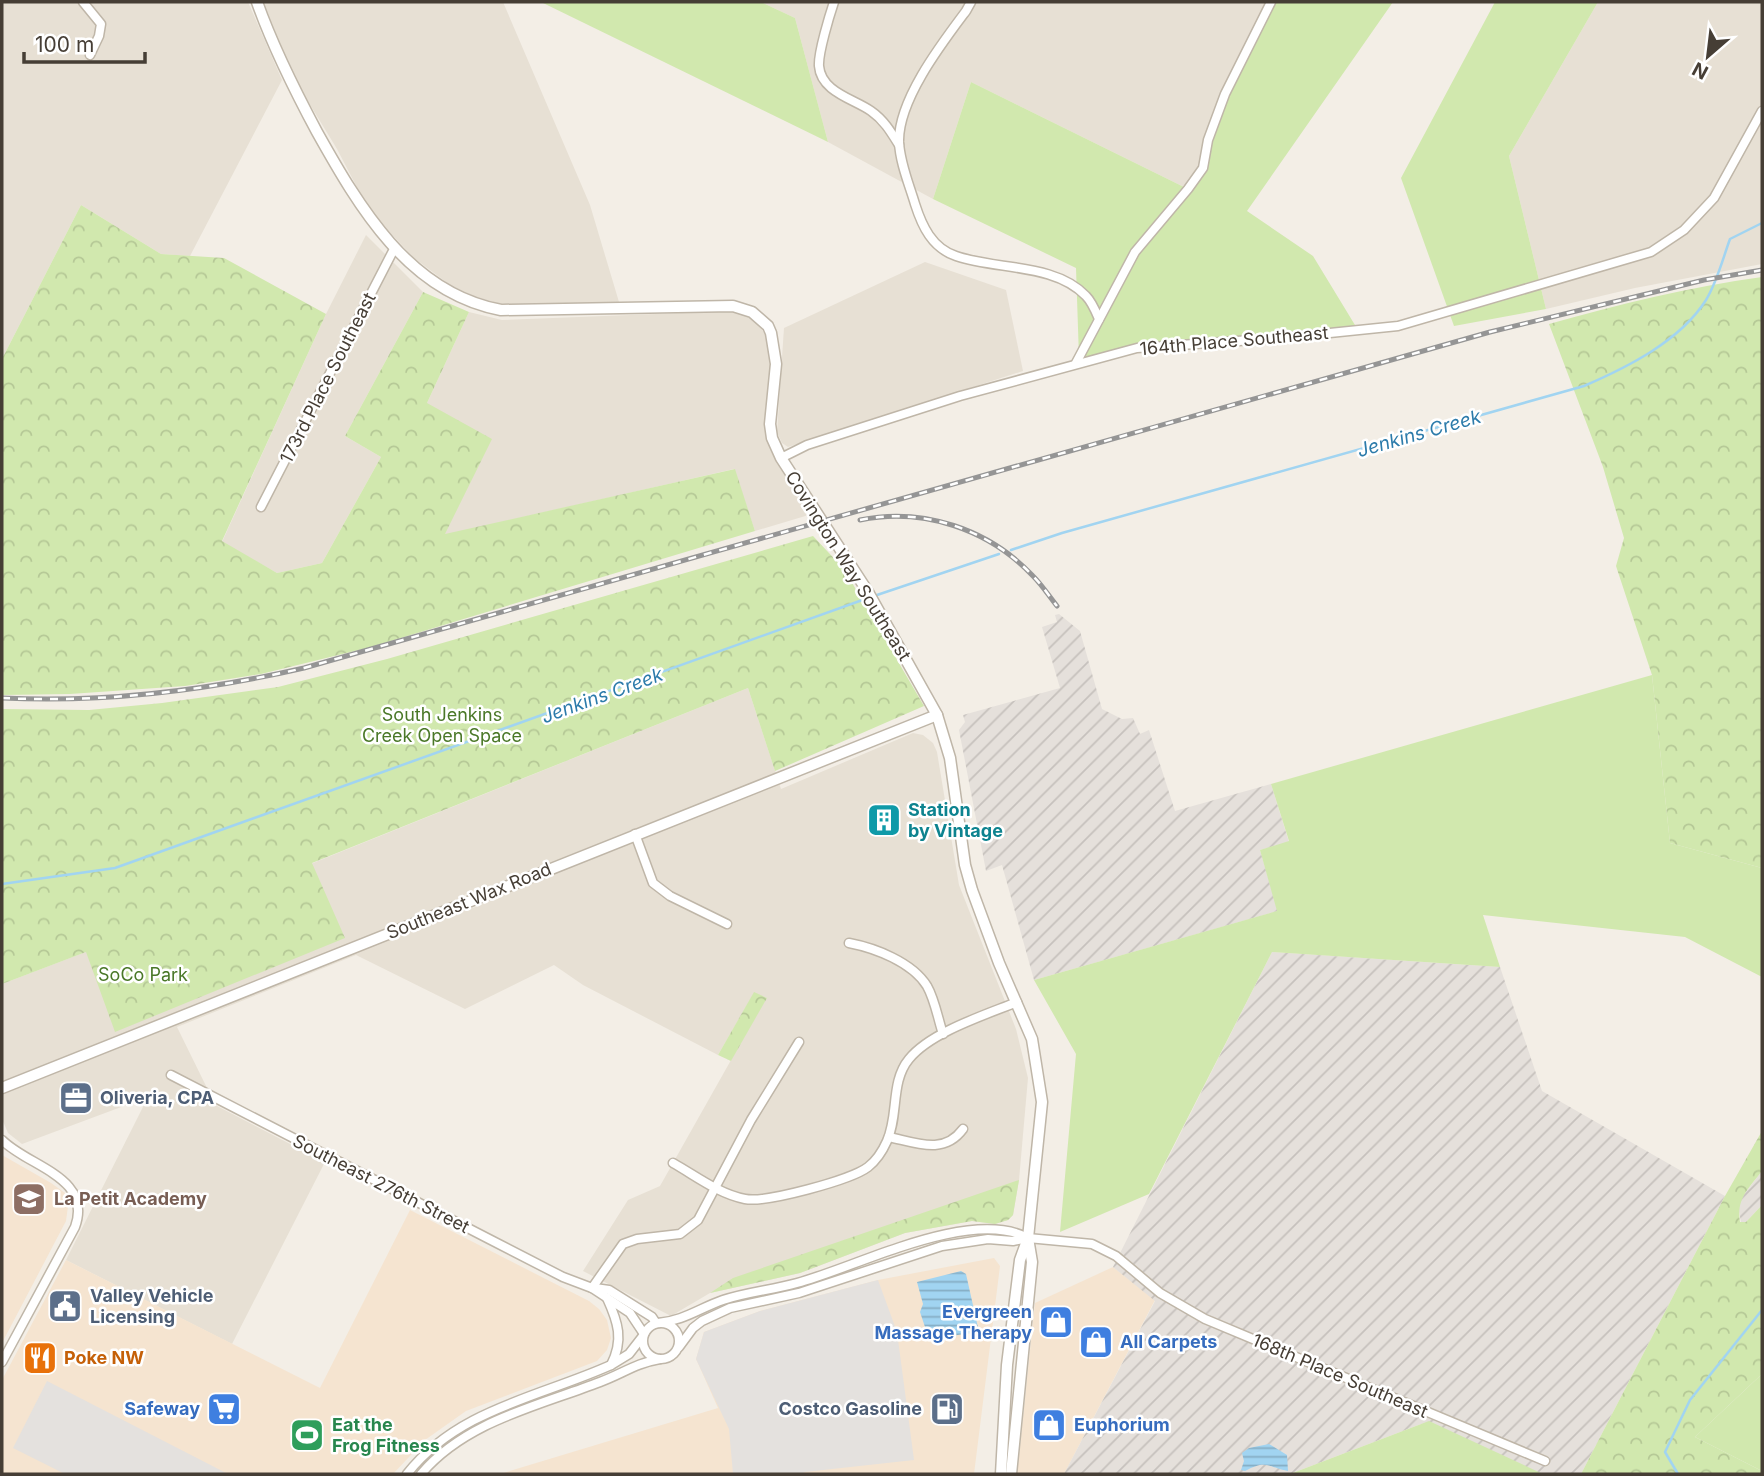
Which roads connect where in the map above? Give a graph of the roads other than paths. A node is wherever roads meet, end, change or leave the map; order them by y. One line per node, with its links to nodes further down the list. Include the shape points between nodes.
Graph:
1 (83, 2): 6 (street, via 101,24)
2 (257, 2): 9 (street, via 296,92 348,188)
3 (834, 2): 8 (street, via 819,66 824,78 833,90 871,111)
4 (971, 2): 8 (street, via 925,67 903,117)
5 (1271, 2): 10 (street, via 1211,128 1203,168 1135,252)
6 (90, 55)
7 (1762, 111): 11 (street, 164th Place Southeast, via 1714,198 1684,230 1651,252 1398,326 1137,348)
8 (899, 145): 10 (street, via 921,224 930,239 955,256 1064,278 1088,297)
9 (394, 249): 12 (street, Covington Way Southeast, via 455,295 501,310 744,308 761,318 771,333 776,364 769,424); 13 (street, 173rd Place Southeast)
10 (1099, 319): 11 (street)
11 (1076, 363): 12 (street, 164th Place Southeast, via 807,444)
12 (781, 458): 14 (street, Covington Way Southeast, via 880,611)
13 (261, 507)
14 (937, 715): 15 (street, Southeast Wax Road); 18 (street, Covington Way Southeast, via 950,758 965,865)
15 (635, 834): 16 (street, via 653,883); 22 (street, Southeast Wax Road)
16 (727, 924)
17 (849, 943): 19 (street, via 878,951 912,971 926,985)
18 (1017, 1002): 19 (street); 28 (street, Covington Way Southeast, via 1032,1039 1042,1102)
19 (943, 1034): 24 (street, via 922,1046 904,1065)
20 (799, 1042): 27 (street)
21 (171, 1075): 29 (street, Southeast 276th Street)
22 (2, 1088)
23 (963, 1129): 24 (street, via 949,1143 931,1145)
24 (889, 1137): 27 (street, via 867,1168 840,1180 749,1200)
25 (2, 1140): 35 (street, via 64,1181 79,1205 75,1227)
26 (673, 1163): 27 (street)
27 (715, 1187): 29 (street, via 698,1220 687,1230 622,1244)
28 (1028, 1238): 31 (street, 168th Place Southeast, via 1016,1231 993,1229 935,1236 795,1284 745,1293 681,1319); 33 (street, 168th Place Southeast, via 942,1246 799,1293 730,1308 702,1321); 37 (street, Covington Way Southeast, via 1020,1260); 38 (street, Covington Way Southeast, via 1032,1262); 39 (street, 168th Place Southeast, via 1101,1247 1160,1293 1205,1320)
29 (592, 1288): 30 (street, Southeast 276th Street); 31 (street, Southeast 276th Street, via 609,1290)
30 (607, 1298): 32 (street, Southeast 276th Street, via 630,1313); 36 (street, via 619,1334)
31 (657, 1323): 32 (street); 33 (street, via 674,1327)
32 (644, 1335): 34 (street, via 646,1352); 36 (street, via 629,1354)
33 (678, 1347): 34 (street, via 671,1356)
34 (660, 1359): 41 (street, via 636,1364 610,1379 489,1424 458,1441)
35 (2, 1362)
36 (611, 1365): 40 (street, via 479,1416 440,1441)
37 (1007, 1365): 38 (street, via 1009,1417); 42 (street, Covington Way Southeast)
38 (1017, 1420): 43 (street, Covington Way Southeast)
39 (1545, 1461)
40 (407, 1474)
41 (421, 1474)
42 (1001, 1474)
43 (1012, 1474)

